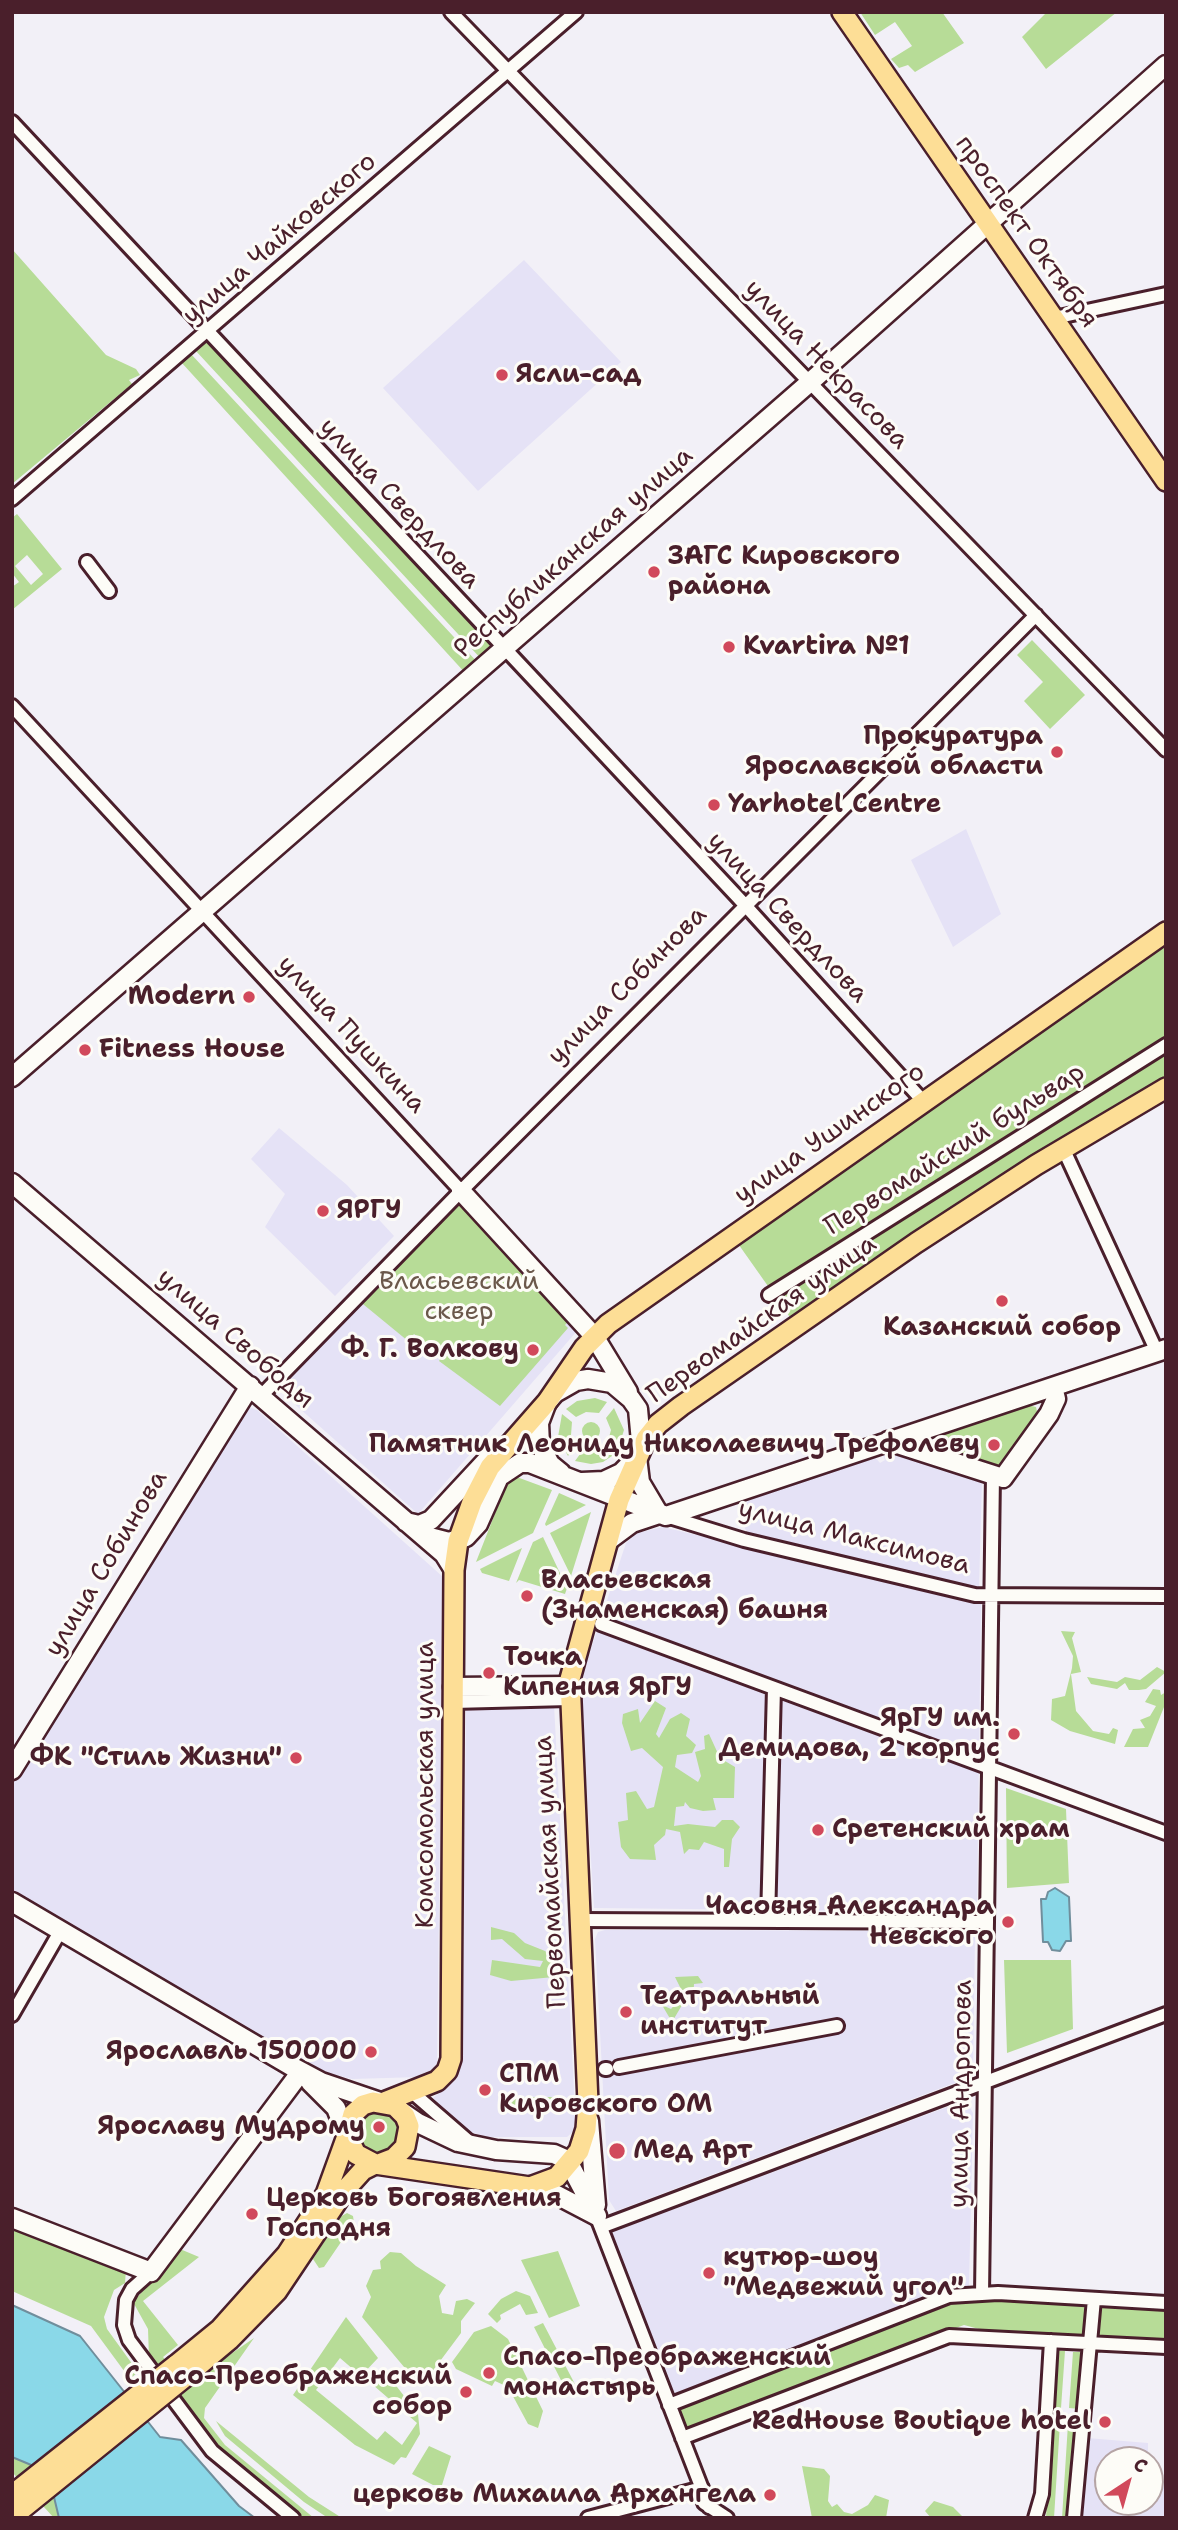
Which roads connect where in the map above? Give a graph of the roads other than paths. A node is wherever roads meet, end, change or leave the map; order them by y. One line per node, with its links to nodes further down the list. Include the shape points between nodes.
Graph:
1 (451, 12): 5 (street, улица Некрасова)
2 (576, 12): 5 (street, улица Чайковского)
3 (842, 12): 7 (main road, проспект Октября)
4 (1166, 65): 7 (main road, Республиканская улица)
5 (509, 72): 10 (street, улица Чайковского); 11 (street, улица Некрасова)
6 (12, 122): 10 (street, улица Свердлова)
7 (987, 223): 9 (main road, проспект Октября); 11 (main road, Республиканская улица)
8 (1166, 294): 9 (street)
9 (1054, 318): 12 (main road, проспект Октября)
10 (208, 332): 13 (street, улица Чайковского); 17 (street, улица Свердлова)
11 (811, 381): 16 (street, улица Некрасова); 17 (main road, Республиканская улица)
12 (1166, 481)
13 (12, 499)
14 (87, 562): 15 (street)
15 (109, 591)
16 (1036, 615): 19 (street, улица Некрасова); 20 (street, улица Собинова)
17 (503, 650): 20 (street, улица Свердлова); 21 (main road, Республиканская улица)
18 (12, 706): 21 (street, улица Пушкина)
19 (1166, 750)
20 (746, 905): 26 (street, улица Свердлова); 29 (street, улица Собинова)
21 (201, 911): 24 (main road, Республиканская улица); 29 (street, улица Пушкина)
22 (1166, 932): 26 (main road, улица Ушинского)
23 (1166, 1045): 30 (street, Первомайский бульвар)
24 (12, 1077)
25 (1166, 1088): 27 (main road, Первомайская улица)
26 (923, 1101): 31 (main road, улица Ушинского)
27 (1063, 1148): 32 (street); 40 (main road, Первомайская улица, via 916,1243 689,1401 658,1424)
28 (12, 1183): 34 (main road, улица Свободы)
29 (461, 1191): 31 (main road, улица Пушкина); 34 (street, улица Собинова)
30 (769, 1295)
31 (594, 1336): 35 (main road, улица Ушинского); 36 (main road, улица Пушкина)
32 (1162, 1351): 33 (main road)
33 (1053, 1387): 37 (main road); 43 (main road, via 1056,1399 1049,1414)
34 (255, 1391): 46 (main road, улица Свободы); 58 (main road, улица Собинова)
35 (547, 1402): 36 (main road, via 565,1385 588,1379 612,1383); 38 (main road, Комсомольская улица); 42 (main road, via 538,1423 540,1445 550,1464)
36 (638, 1409): 40 (main road, via 642,1431)
37 (937, 1424): 39 (main road); 41 (main road, via 926,1440)
38 (510, 1441): 46 (main road, Комсомольская улица, via 485,1461 431,1520 419,1525); 49 (main road, Комсомольская улица, via 482,1481)
39 (888, 1441): 41 (main road); 45 (main road)
40 (638, 1452): 42 (main road, via 613,1478 595,1483); 44 (main road, Первомайская улица); 45 (main road, via 640,1482)
41 (938, 1457): 43 (main road)
42 (571, 1479): 44 (main road, улица Максимова); 49 (main road, улица Максимова, via 530,1463 513,1465 499,1477 478,1524)
43 (996, 1482): 51 (street, улица Андропова)
44 (619, 1500): 45 (main road, улица Максимова); 48 (main road, Первомайская улица)
45 (662, 1515): 48 (main road, via 632,1523); 51 (street, улица Максимова, via 744,1540 975,1595)
46 (406, 1522): 47 (main road, улица Свободы)
47 (422, 1535): 49 (main road, улица Свободы); 50 (main road, улица Свободы)
48 (609, 1540): 55 (main road, Первомайская улица)
49 (458, 1541): 50 (main road, Комсомольская улица)
50 (454, 1570): 56 (main road, Комсомольская улица)
51 (991, 1594): 52 (street, улица Максимова); 57 (street, улица Андропова)
52 (1166, 1596)
53 (601, 1624): 54 (street)
54 (774, 1688): 57 (street); 62 (street)
55 (569, 1693): 56 (main road); 61 (main road, Первомайская улица)
56 (453, 1695): 71 (main road, Комсомольская улица, via 451,2054 441,2078)
57 (989, 1768): 59 (street); 63 (street, улица Андропова)
58 (12, 1770)
59 (1166, 1833)
60 (12, 1902): 64 (main road)
61 (580, 1920): 62 (street); 72 (main road, Первомайская улица)
62 (768, 1921): 63 (street)
63 (987, 1922): 70 (street, улица Андропова)
64 (61, 1930): 66 (street); 69 (main road)
65 (1166, 2014): 70 (street)
66 (12, 2015)
67 (837, 2026): 68 (street)
68 (610, 2069)
69 (302, 2078): 73 (main road); 74 (main road); 75 (main road)
70 (985, 2083): 82 (street, via 626,2218); 84 (street, улица Андропова)
71 (413, 2092): 73 (main road, Комсомольская улица); 77 (street)
72 (588, 2103): 79 (main road, Первомайская улица, via 586,2129); 82 (main road, Первомайская улица)
73 (388, 2104): 76 (main road, via 358,2109); 77 (main road, via 438,2133); 78 (main road, via 409,2126 408,2140 400,2154)
74 (336, 2108): 75 (main road, via 320,2096 303,2093 287,2097); 76 (main road)
75 (274, 2109): 83 (main road)
76 (347, 2136): 78 (main road, via 356,2154); 90 (main road, via 326,2194 287,2254)
77 (476, 2147): 79 (main road, via 554,2154)
78 (378, 2164): 80 (main road); 90 (main road, via 363,2171 344,2191 277,2291 229,2340)
79 (570, 2165): 80 (main road, via 550,2182); 82 (main road)
80 (530, 2187): 82 (main road, via 553,2193)
81 (12, 2218): 83 (main road)
82 (599, 2221): 91 (street, Первомайская улица)
83 (151, 2272): 99 (street, via 126,2300 124,2325 129,2340 212,2451)
84 (982, 2294): 85 (street); 91 (street, via 946,2297)
85 (1094, 2299): 86 (street); 88 (street)
86 (1166, 2303)
87 (1051, 2341): 88 (street); 92 (street, via 949,2336); 102 (street, via 1042,2494)
88 (1092, 2343): 89 (street); 103 (street)
89 (1166, 2347)
90 (180, 2371): 95 (main road, bridge); 97 (main road, bridge)
91 (669, 2404): 92 (street, Первомайская улица)
92 (682, 2438): 93 (street, Первомайская улица)
93 (702, 2488): 94 (street); 96 (street, Первомайская улица)
94 (686, 2492): 96 (street); 100 (street)
95 (12, 2493): 98 (main road)
96 (709, 2507): 101 (street)
97 (12, 2517)
98 (33, 2518)
99 (293, 2518)
100 (588, 2518)
101 (727, 2518)
102 (1035, 2518)
103 (1074, 2518)

